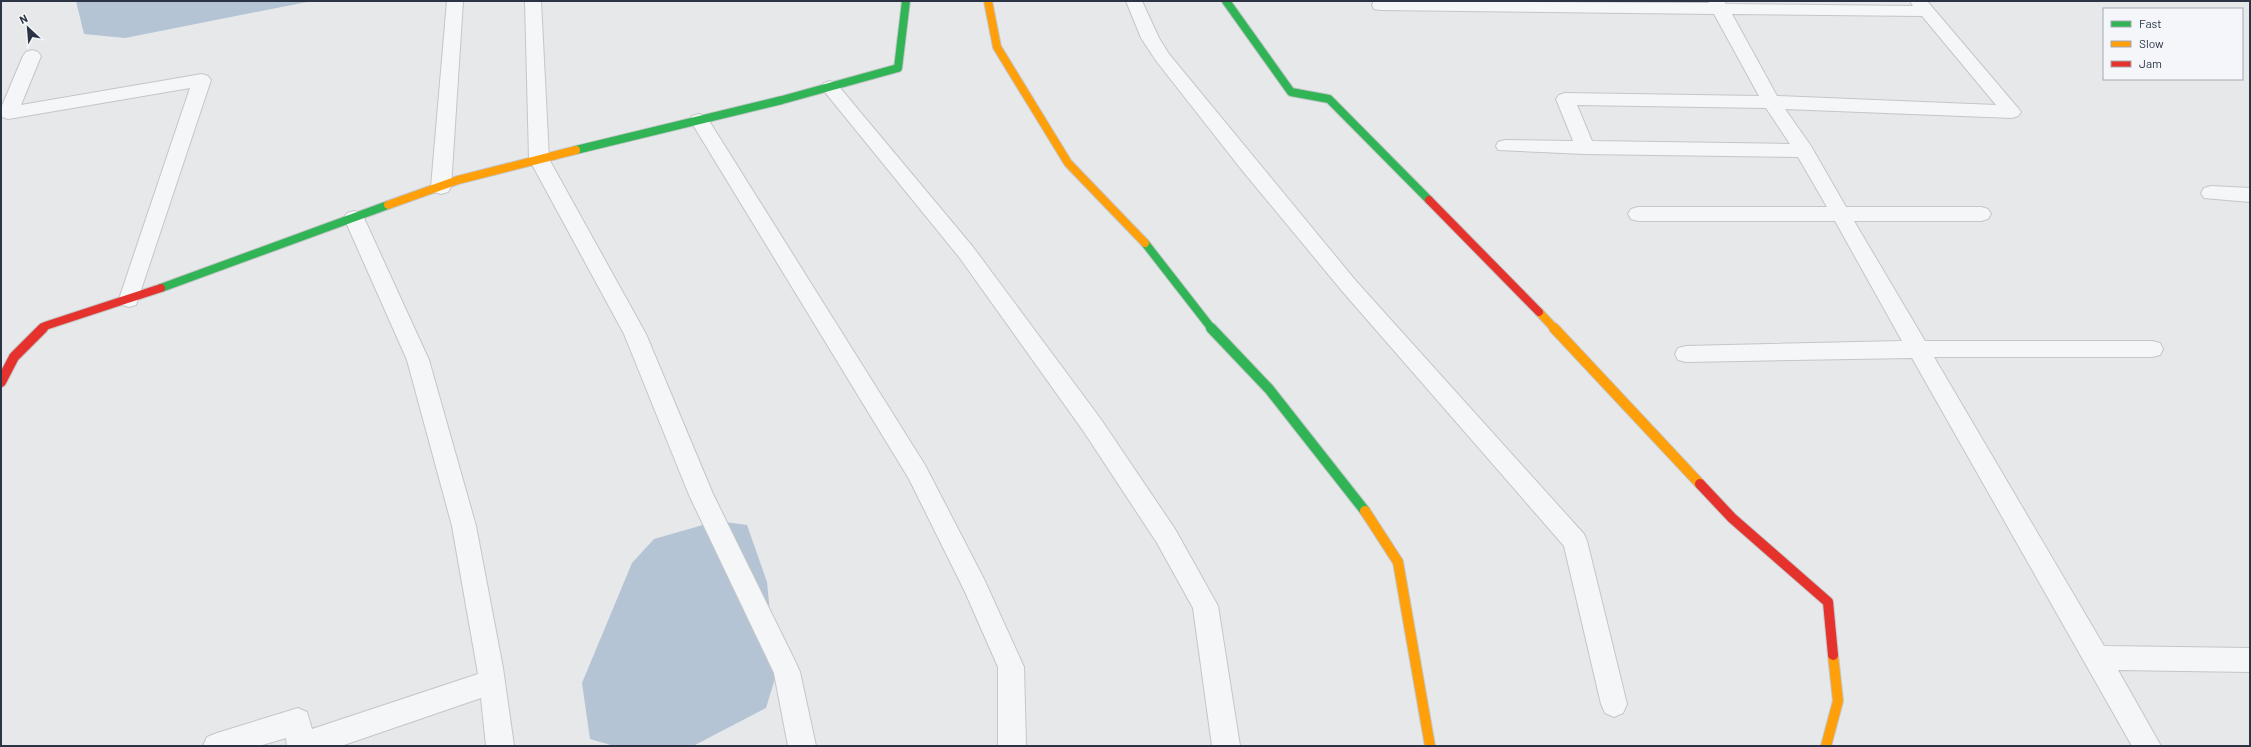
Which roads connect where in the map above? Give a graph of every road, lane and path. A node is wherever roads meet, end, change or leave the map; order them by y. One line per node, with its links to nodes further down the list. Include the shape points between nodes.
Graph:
1 (456, 1): 18 (street)
2 (533, 1): 17 (street)
3 (906, 1): 11 (street, via 898,68)
4 (988, 1): 40 (street, via 997,47 1068,163 1150,249 1206,323 1273,395 1360,502 1398,562)
5 (1134, 1): 33 (street, via 1150,38 1163,58 1248,164 1349,286 1575,541)
6 (1226, 1): 41 (street, via 1291,92 1329,99 1585,359 1732,518 1828,602 1838,701)
7 (1718, 4): 8 (street); 9 (street); 12 (street)
8 (1380, 5)
9 (1922, 6): 12 (street, via 2012,112)
10 (32, 56): 25 (street, via 8,113 202,80)
11 (830, 87): 13 (street); 39 (street, via 966,252 1092,425 1166,536 1205,606)
12 (1771, 102): 15 (street, via 1565,99); 16 (street)
13 (699, 120): 17 (street); 38 (street, via 917,472 975,587 1011,667)
14 (1505, 146): 15 (street)
15 (1585, 148): 16 (street)
16 (1804, 151): 23 (street)
17 (539, 159): 18 (street); 37 (street, via 635,334 701,495 787,672)
18 (441, 187): 24 (street)
19 (2211, 193): 20 (street)
20 (2250, 195)
21 (1638, 214): 23 (street)
22 (1981, 214): 23 (street)
23 (1841, 215): 26 (street)
24 (354, 218): 25 (street); 32 (street, via 418,360 464,526)
25 (129, 299): 29 (street, via 45,326 14,357)
26 (1919, 349): 27 (street); 28 (street); 30 (street)
27 (2152, 349)
28 (1686, 354)
29 (1, 382)
30 (2096, 658): 31 (street); 42 (street)
31 (2250, 660)
32 (492, 682): 35 (street); 36 (street)
33 (1614, 704)
34 (216, 746): 35 (street, via 298,721)
35 (302, 746)
36 (500, 746)
37 (802, 746)
38 (1012, 746)
39 (1226, 746)
40 (1430, 746)
41 (1826, 746)
42 (2147, 746)

